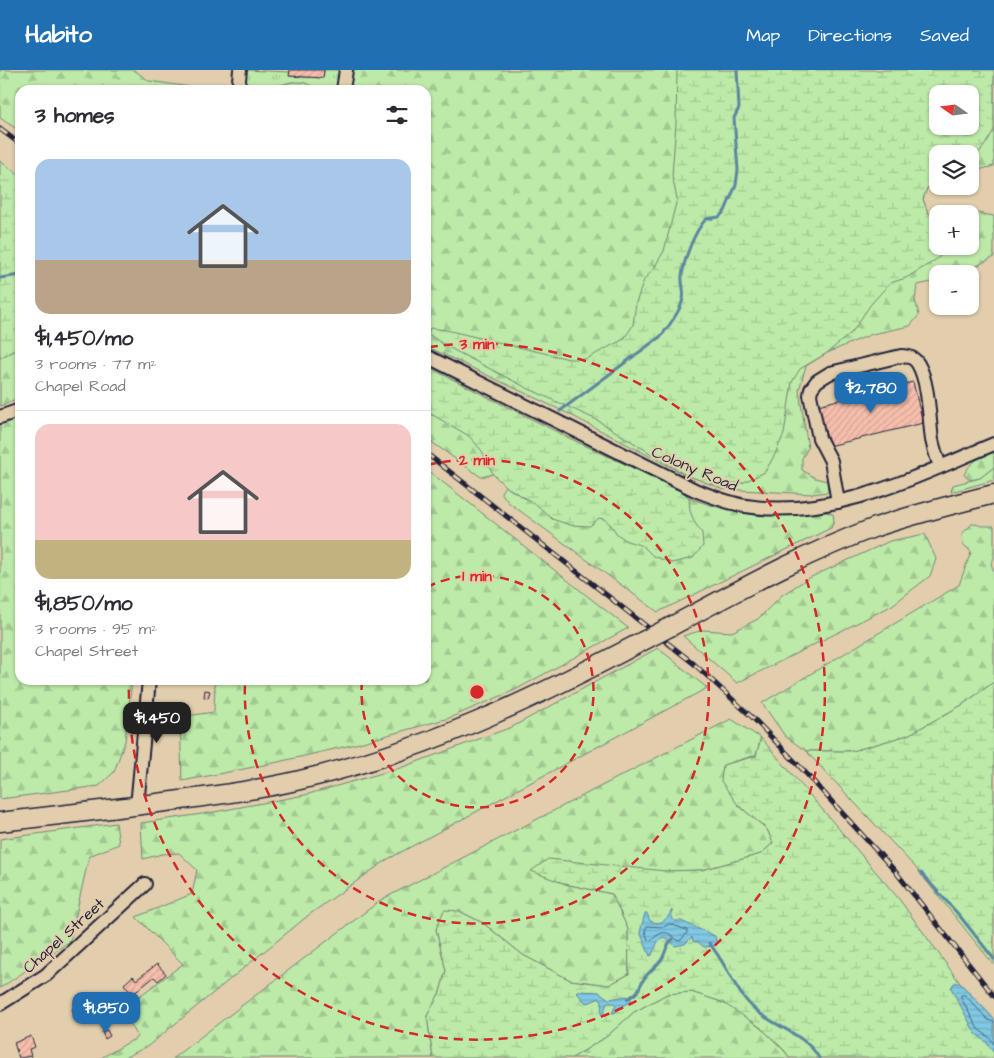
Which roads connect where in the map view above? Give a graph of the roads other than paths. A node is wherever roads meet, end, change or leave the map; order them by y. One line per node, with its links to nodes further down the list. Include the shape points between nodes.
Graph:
1 (240, 70): 3 (street)
2 (346, 70): 4 (street)
3 (238, 85)
4 (344, 85)
5 (431, 358): 11 (street, Colony Road, via 709,496 762,508)
6 (15, 412): 7 (street)
7 (0, 417)
8 (994, 444): 9 (street, Colony Road)
9 (940, 466): 11 (street, Colony Road); 11 (street, via 932,439 928,396 918,364 913,359 901,356 830,373 813,384 810,395 818,438 831,461)
10 (994, 494): 13 (highway, bridge, via 918,514 839,542 766,576 582,674 454,732 380,758 295,781)
11 (838, 502)
12 (149, 685): 13 (street)
13 (137, 806): 14 (highway)
14 (0, 822)
15 (144, 884): 16 (street, Chapel Street, via 46,975)
16 (0, 1004)

